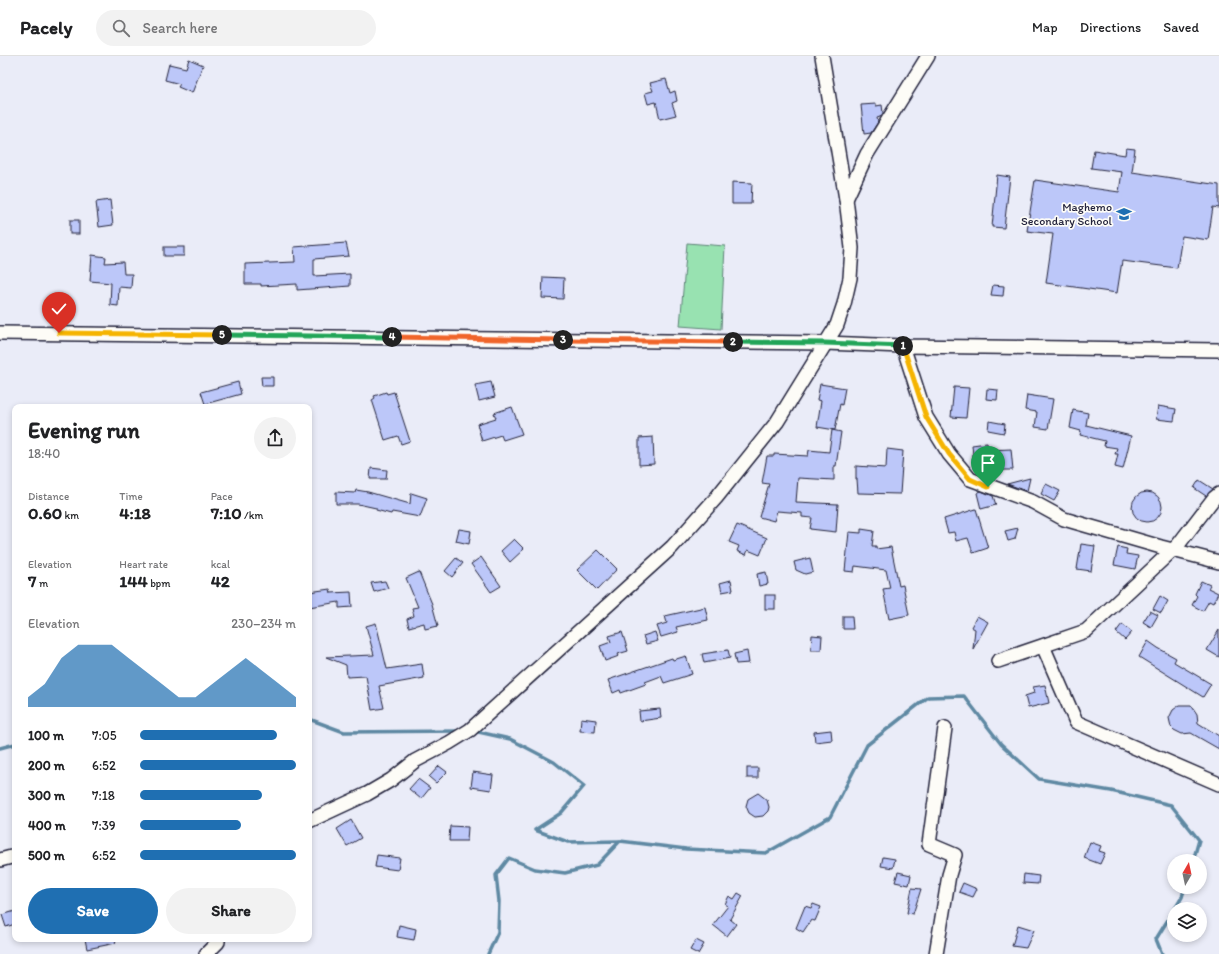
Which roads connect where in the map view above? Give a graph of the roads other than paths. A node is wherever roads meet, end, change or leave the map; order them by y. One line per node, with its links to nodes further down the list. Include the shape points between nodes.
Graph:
1 (822, 56): 3 (street)
2 (928, 56): 3 (street, via 866,154)
3 (846, 199): 5 (street, via 852,248 850,278 836,325)
4 (0, 333): 5 (street)
5 (825, 343): 6 (street); 15 (street, via 777,422 716,498 672,547 470,730 415,761 391,780 367,794)
6 (903, 346): 7 (street); 9 (street, via 926,417 949,454 970,479 1033,502 1064,519)
7 (1219, 350)
8 (1219, 494): 9 (street)
9 (1172, 550): 10 (street); 11 (street, via 1086,631)
10 (1219, 562)
11 (1043, 646): 12 (street); 14 (street, via 1076,722)
12 (998, 661)
13 (945, 728): 20 (street, via 929,844 955,855 949,874)
14 (1219, 784)
15 (312, 820)
16 (12, 857): 17 (street)
17 (0, 860)
18 (220, 945): 19 (street)
19 (206, 954)
20 (936, 954)

